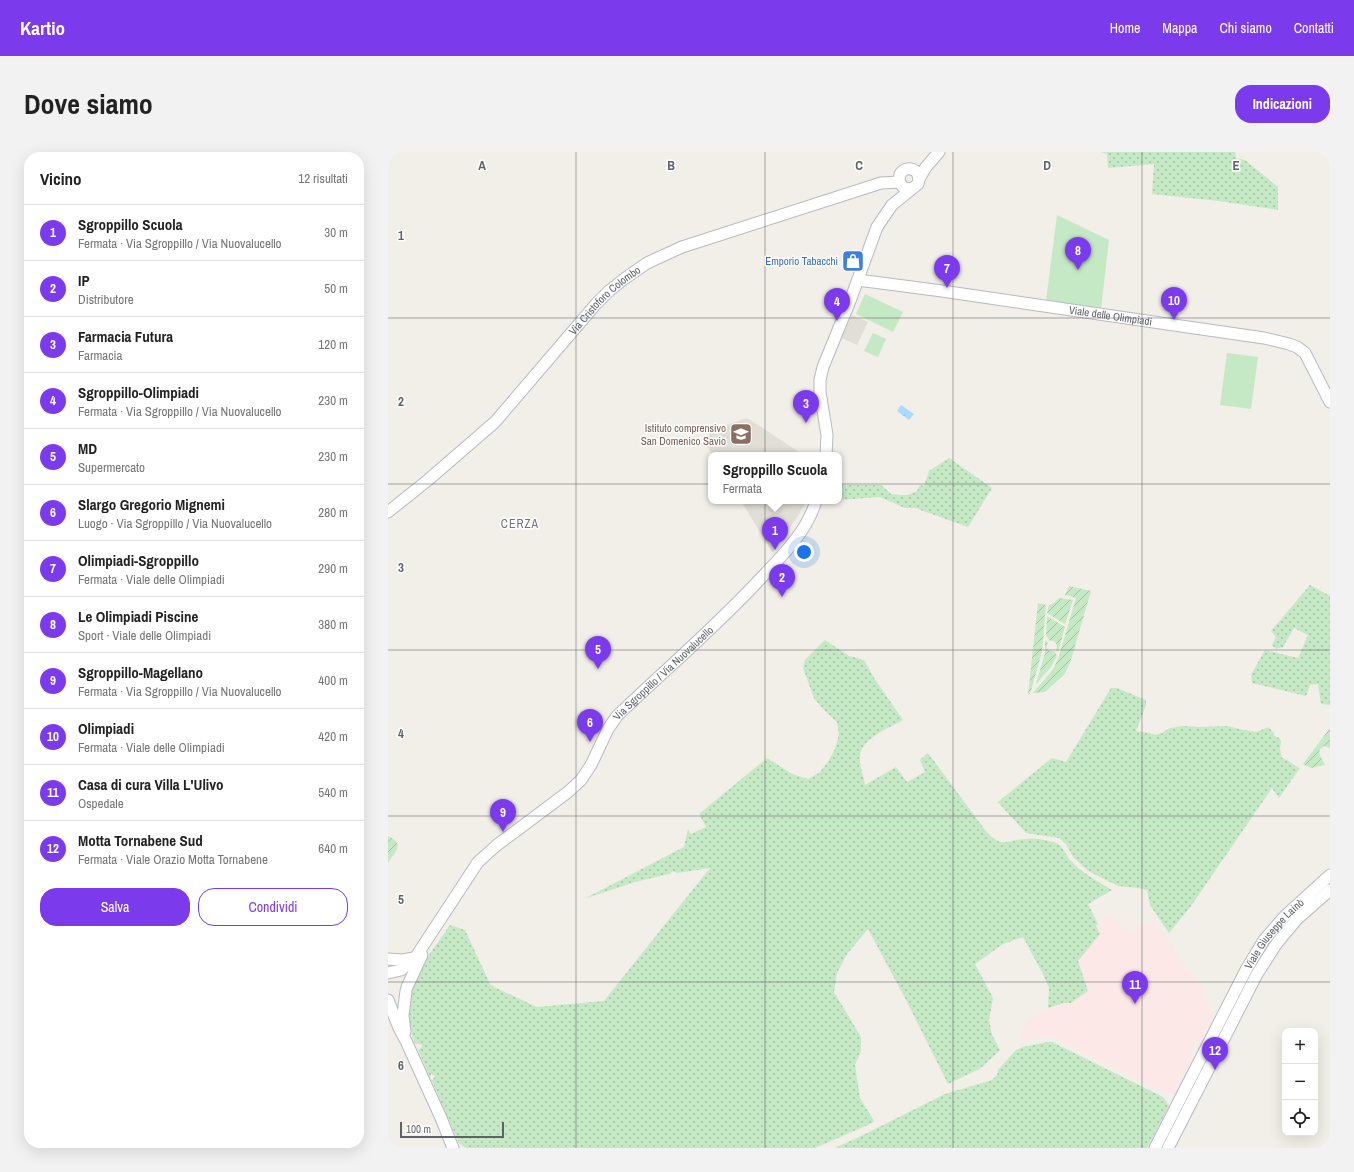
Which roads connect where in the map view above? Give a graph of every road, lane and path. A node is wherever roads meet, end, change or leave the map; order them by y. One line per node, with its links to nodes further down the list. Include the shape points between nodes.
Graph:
1 (937, 154): 2 (main road, via 922,164); 3 (main road)
2 (905, 169): 3 (main road, via 910,168 917,172); 4 (main road); 5 (main road, via 900,174)
3 (919, 179): 6 (main road, via 918,184)
4 (881, 183): 5 (main road); 12 (main road, Via Cristoforo Colombo, via 682,247 635,271 596,304 495,422)
5 (899, 183): 6 (main road, via 904,188); 7 (main road, via 898,194)
6 (911, 189): 7 (main road)
7 (892, 205): 8 (main road, via 877,227)
8 (858, 280): 9 (main road, Viale delle Olimpiadi, via 1289,344 1306,353); 10 (main road, via 820,374 820,392 827,435)
9 (1330, 402)
10 (826, 452)
11 (815, 504): 15 (main road, Via Sgroppillo / Via Nuovalucello, via 809,519 791,546 722,620 617,716 581,780 478,862)
12 (388, 512)
13 (1330, 875): 23 (main road, Viale Giuseppe Lainò, via 1294,906 1264,940 1229,1002)
14 (1330, 890): 24 (main road, Viale Giuseppe Lainò, via 1297,919 1277,943 1257,974)
15 (432, 931): 16 (main road); 19 (main road)
16 (415, 958): 17 (main road); 18 (main road)
17 (388, 959): 18 (main road)
18 (395, 973): 19 (main road, via 406,980)
19 (406, 989): 20 (main road, via 402,997); 21 (main road, via 403,1015)
20 (388, 999): 21 (main road)
21 (406, 1041): 22 (main road)
22 (453, 1148)
23 (1155, 1148)
24 (1168, 1148)

